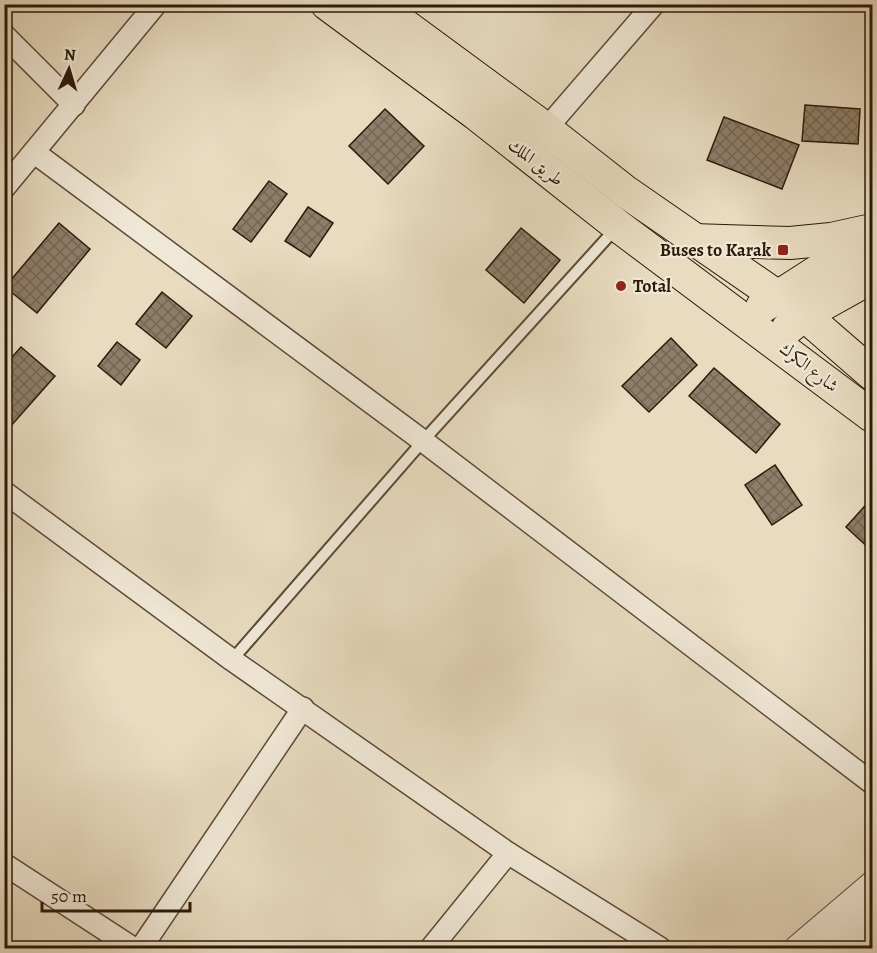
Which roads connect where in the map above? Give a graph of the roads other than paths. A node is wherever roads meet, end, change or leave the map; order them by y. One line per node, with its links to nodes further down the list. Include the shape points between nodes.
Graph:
1 (156, 4): 6 (street)
2 (327, 4): 10 (main road, طريق الملك)
3 (376, 4): 7 (main road, طريق الملك)
4 (654, 4): 7 (street)
5 (4, 35): 6 (street)
6 (74, 105): 8 (street)
7 (546, 129): 12 (main road, طريق الملك)
8 (35, 153): 9 (street); 21 (street)
9 (4, 188)
10 (618, 226): 17 (main road, طريق الملك); 21 (lane)
11 (873, 230): 12 (main road, via 790,243)
12 (692, 240): 15 (main road, طريق الملك)
13 (873, 243): 15 (main road)
14 (873, 277): 16 (main road)
15 (776, 297): 16 (main road, طريق الملك); 17 (main road)
16 (804, 315): 18 (main road); 19 (main road, شارع الكرك)
17 (744, 320): 18 (main road, طريق الملك)
18 (774, 340): 20 (main road, شارع الكرك)
19 (873, 374)
20 (873, 416)
21 (423, 441): 23 (lane); 25 (street)
22 (4, 492): 23 (street)
23 (232, 660): 24 (street)
24 (303, 708): 26 (street); 31 (street)
25 (873, 783)
26 (508, 853): 32 (street); 33 (street)
27 (4, 864): 30 (street)
28 (873, 885): 34 (street)
29 (873, 918): 35 (street)
30 (133, 948)
31 (141, 948)
32 (430, 948)
33 (660, 948)
34 (798, 948)
35 (837, 948)

